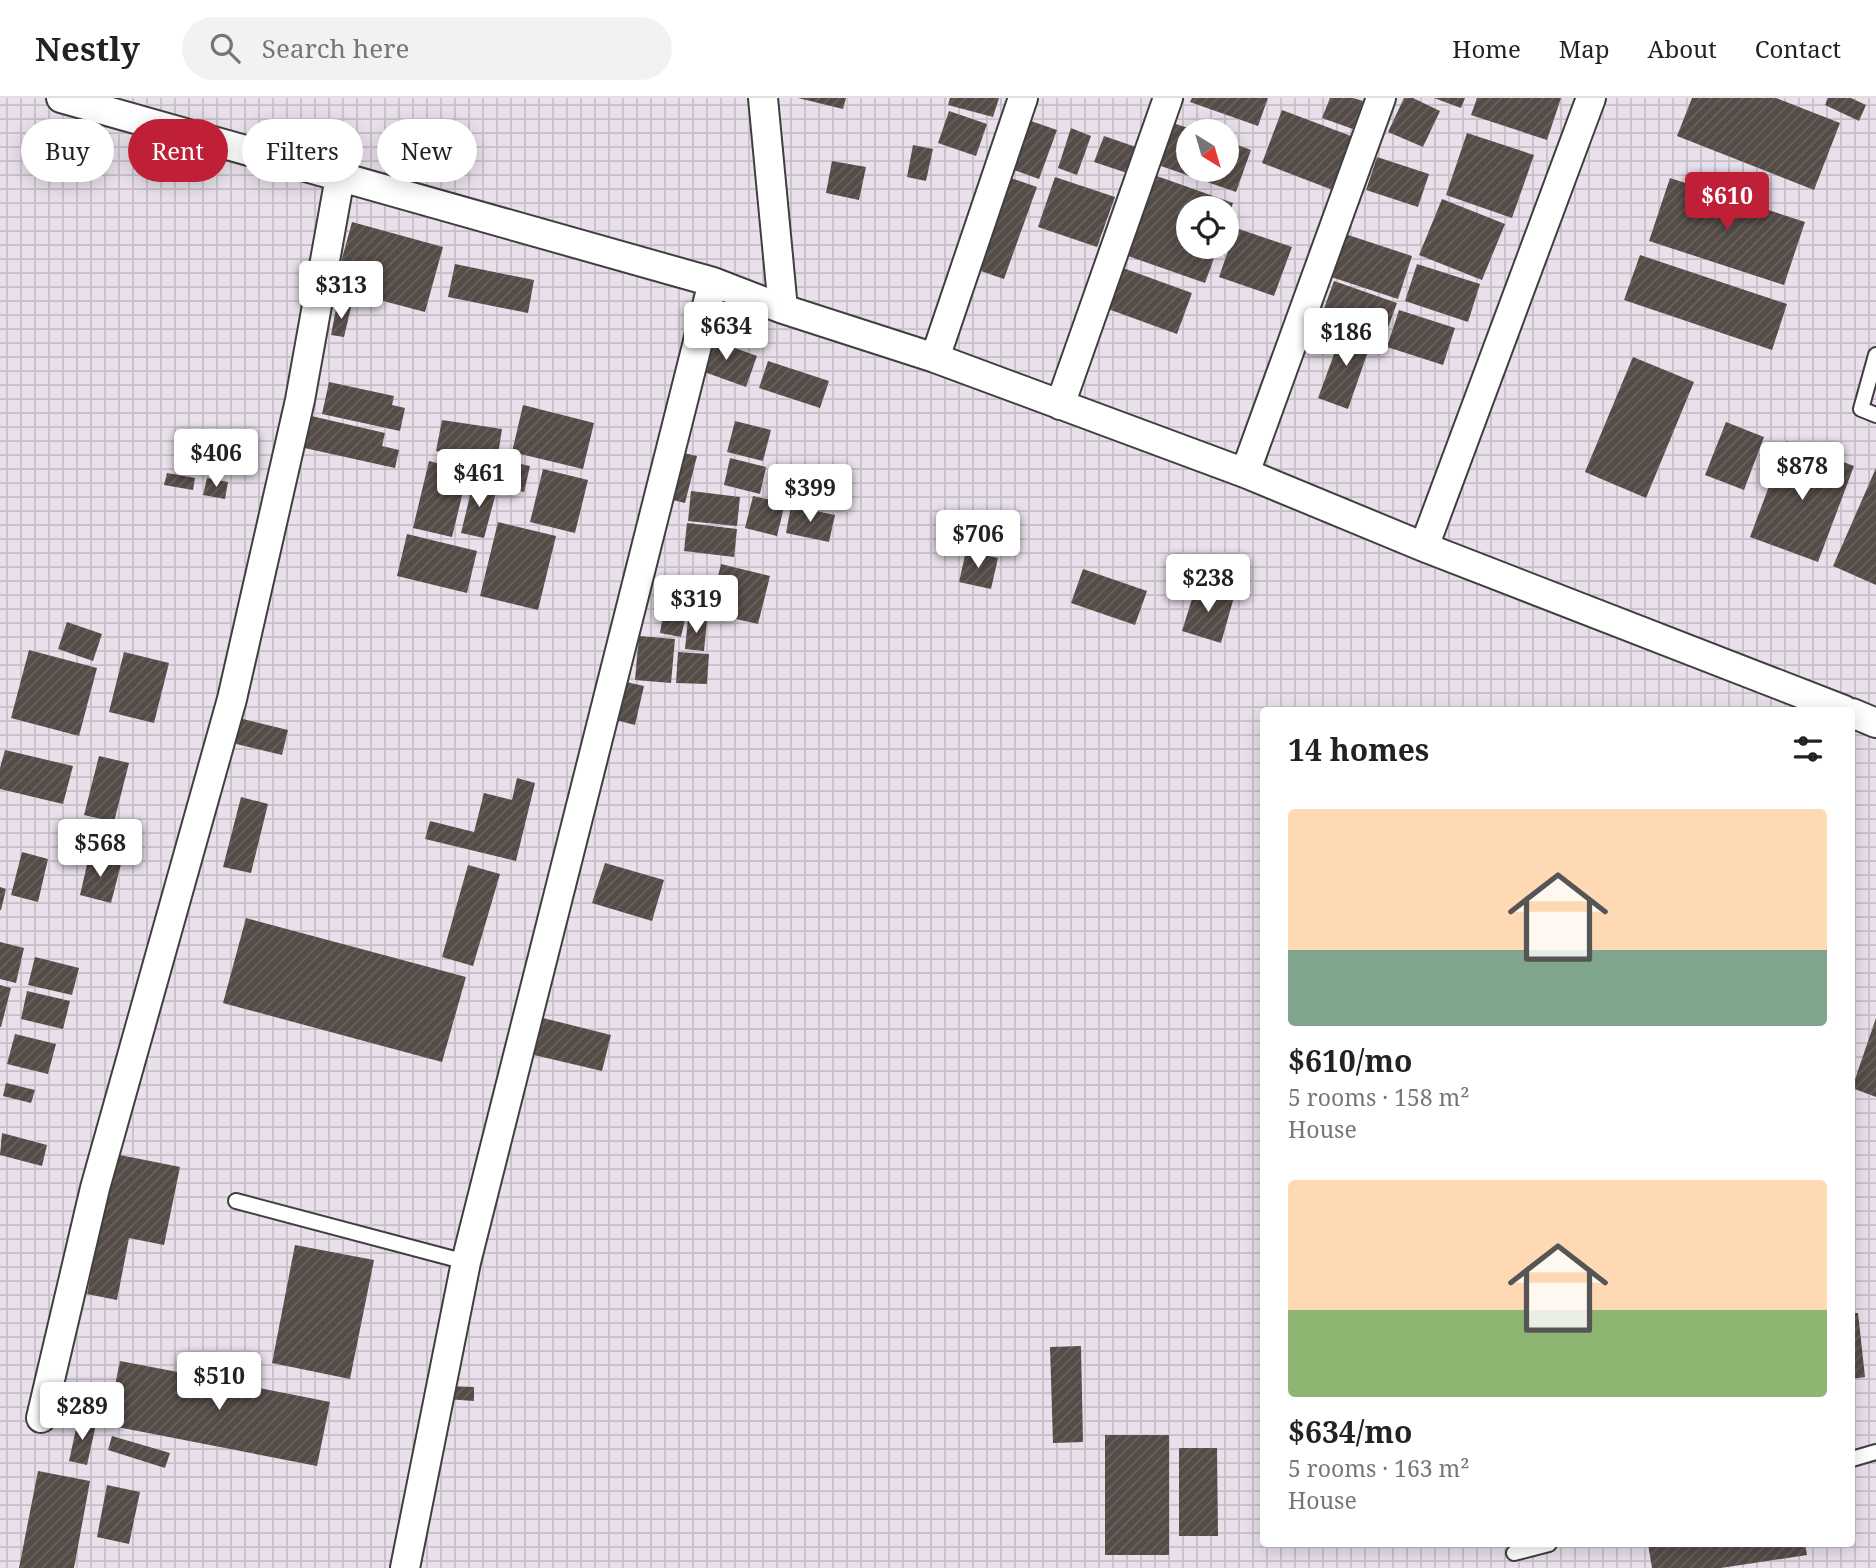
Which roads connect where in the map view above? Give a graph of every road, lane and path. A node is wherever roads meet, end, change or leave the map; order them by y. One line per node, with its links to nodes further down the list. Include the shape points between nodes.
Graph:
1 (61, 98): 7 (street)
2 (763, 98): 11 (street)
3 (1023, 98): 13 (street)
4 (1168, 98): 14 (street)
5 (1381, 98): 16 (street)
6 (1591, 98): 17 (street)
7 (242, 149)
8 (339, 182): 23 (street, via 300,400 232,699 95,1188)
9 (358, 182): 10 (street)
10 (713, 282): 11 (street); 22 (street)
11 (783, 309): 13 (street)
12 (1876, 355): 15 (lane, via 1861,409)
13 (934, 359): 14 (street)
14 (1060, 405): 16 (street)
15 (1876, 415)
16 (1245, 473): 17 (street)
17 (1424, 547): 18 (street)
18 (1836, 707)
19 (1855, 714): 20 (street)
20 (1876, 723)
21 (236, 1201): 22 (lane)
22 (466, 1262): 28 (street)
23 (41, 1418)
24 (1876, 1452): 25 (lane)
25 (1855, 1457)
26 (1537, 1547): 27 (lane)
27 (1514, 1553)
28 (405, 1568)

